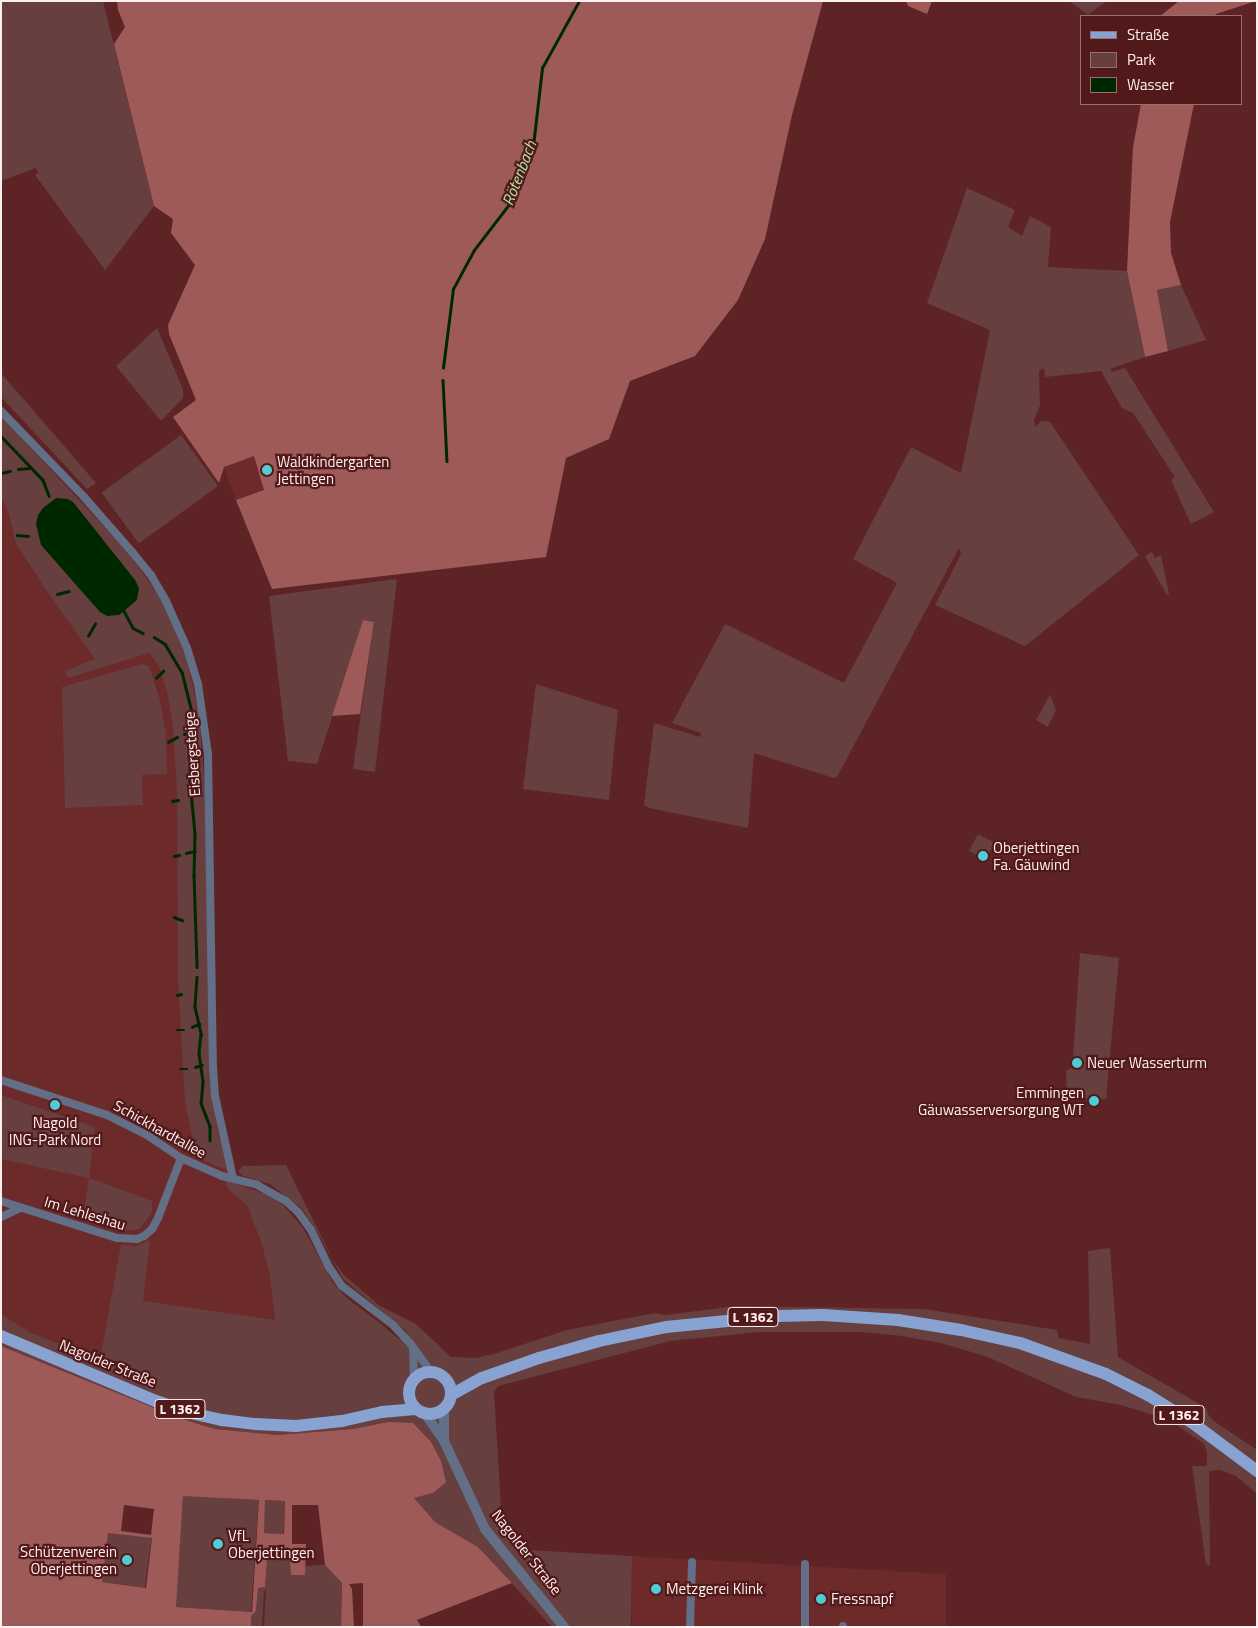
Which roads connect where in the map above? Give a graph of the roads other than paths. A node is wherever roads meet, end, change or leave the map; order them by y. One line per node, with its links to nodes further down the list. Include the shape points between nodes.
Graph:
1 (1, 411): 4 (street, Eisbergsteige, via 139,560 166,601 187,648 198,684 208,754 215,1096)
2 (1, 1080): 3 (street, Schickhardtallee, via 107,1114)
3 (181, 1158): 4 (street, Schickhardtallee); 6 (street, Im Lehleshau, via 158,1218 152,1229 137,1239 117,1238)
4 (233, 1178): 9 (street, Schickhardtallee, via 272,1192 298,1212 342,1286 393,1325)
5 (1, 1202): 6 (street, Im Lehleshau)
6 (20, 1208): 7 (street, Im Lehleshau)
7 (1, 1217)
8 (1, 1336): 17 (main road, Nagolder Straße / L 1362, via 174,1407 214,1418 276,1426 342,1421)
9 (414, 1348): 10 (street, Schickhardtallee); 11 (street)
10 (431, 1372): 11 (main road); 13 (main road)
11 (414, 1378): 14 (main road)
12 (482, 1378): 13 (main road, L 1362); 15 (main road, L 1362); 20 (main road, L 1362, via 599,1341 666,1326 778,1316 898,1320 961,1330 1030,1347 1094,1369 1148,1395)
13 (446, 1379): 15 (main road)
14 (408, 1393): 17 (main road, Nagolder Straße / L 1362); 18 (main road, via 411,1405)
15 (451, 1395): 16 (main road)
16 (444, 1409): 18 (main road, via 432,1415); 19 (street, Nagolder Straße)
17 (382, 1412): 18 (main road, Nagolder Straße / L 1362)
18 (420, 1412): 19 (street, Nagolder Straße)
19 (444, 1441): 23 (street, Nagolder Straße, via 484,1529)
20 (1257, 1471)
21 (692, 1562): 24 (street)
22 (805, 1564): 25 (street)
23 (564, 1627)
24 (690, 1627)
25 (804, 1627)

